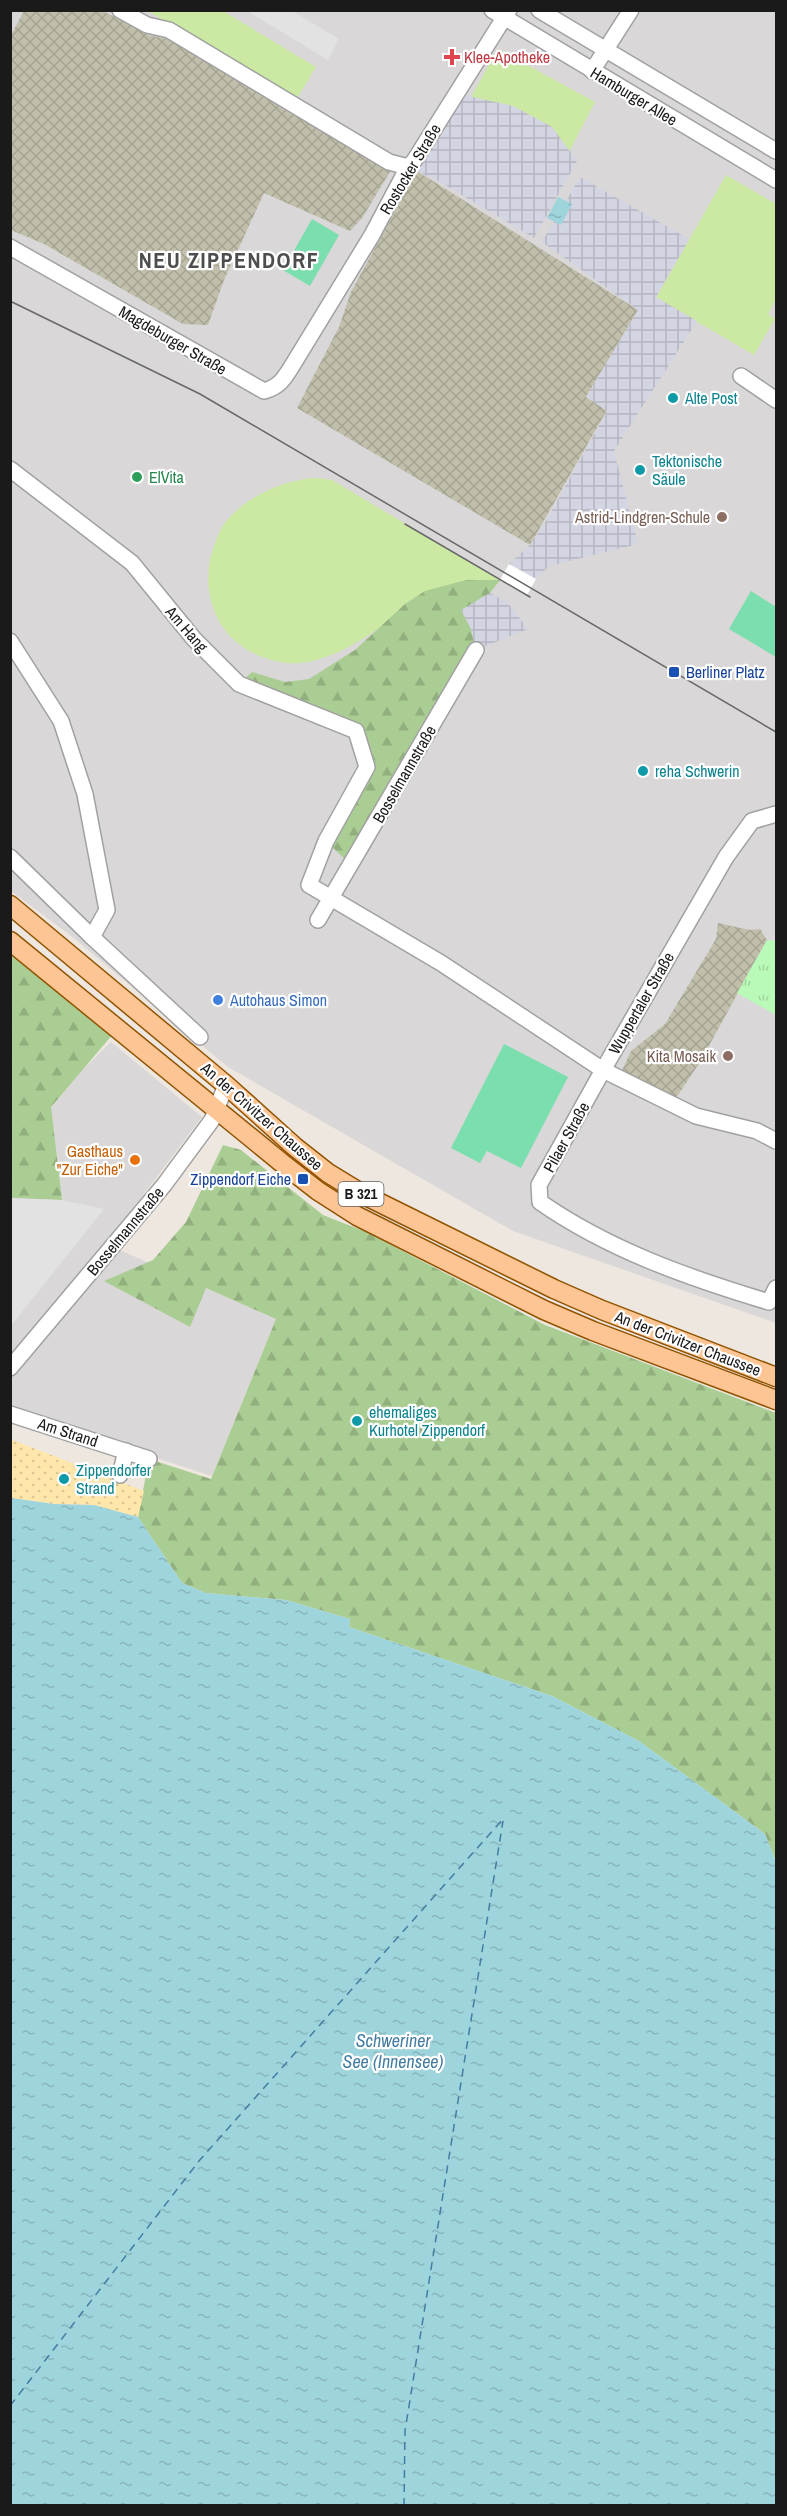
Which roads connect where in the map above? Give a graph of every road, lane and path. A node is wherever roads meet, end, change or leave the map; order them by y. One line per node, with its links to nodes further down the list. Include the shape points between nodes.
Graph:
1 (120, 10): 8 (street, via 147,25 169,30 389,162)
2 (539, 10): 5 (street, Hamburger Allee)
3 (631, 10): 5 (street)
4 (502, 13): 6 (street, Hamburger Allee); 8 (street, Rostocker Straße)
5 (606, 50): 6 (street); 7 (street, Hamburger Allee)
6 (592, 71): 9 (street, Hamburger Allee)
7 (777, 152)
8 (408, 167): 11 (street, Rostocker Straße, via 372,235)
9 (777, 180)
10 (10, 247): 11 (street, Magdeburger Straße, via 264,392 283,380)
11 (313, 329)
12 (741, 376): 13 (street)
13 (777, 400)
14 (10, 469): 19 (street, Am Hang, via 132,563 194,639 239,684 356,731 368,767 326,841 309,885)
15 (10, 641): 22 (street, via 61,721 85,794 107,910)
16 (476, 650): 19 (street, Bosselmannstraße)
17 (777, 814): 25 (street, Wuppertaler Straße, via 752,822 726,857)
18 (10, 857): 22 (street)
19 (331, 898): 21 (street, Bosselmannstraße); 25 (street, Wuppertaler Straße, via 441,963)
20 (10, 905): 26 (main road, An der Crivitzer Chaussee / B 321)
21 (318, 920)
22 (92, 938): 24 (street)
23 (10, 941): 27 (main road, An der Crivitzer Chaussee / B 321)
24 (200, 1037)
25 (603, 1070): 28 (street, via 696,1116 757,1131); 29 (street, Pilaer Straße, via 539,1185 540,1202 569,1222 652,1263 769,1302)
26 (226, 1085): 27 (street, Bosselmannstraße); 31 (main road, An der Crivitzer Chaussee / B 321, via 311,1160 364,1195 554,1289)
27 (217, 1108): 30 (street, Bosselmannstraße, via 165,1185); 32 (main road, An der Crivitzer Chaussee / B 321, via 318,1191 357,1216 573,1322)
28 (777, 1141)
29 (777, 1288)
30 (10, 1368)
31 (777, 1377)
32 (777, 1400)
33 (10, 1414): 34 (street, Am Strand)
34 (126, 1451): 35 (street, Am Strand); 36 (street)
35 (149, 1459)
36 (120, 1475)

